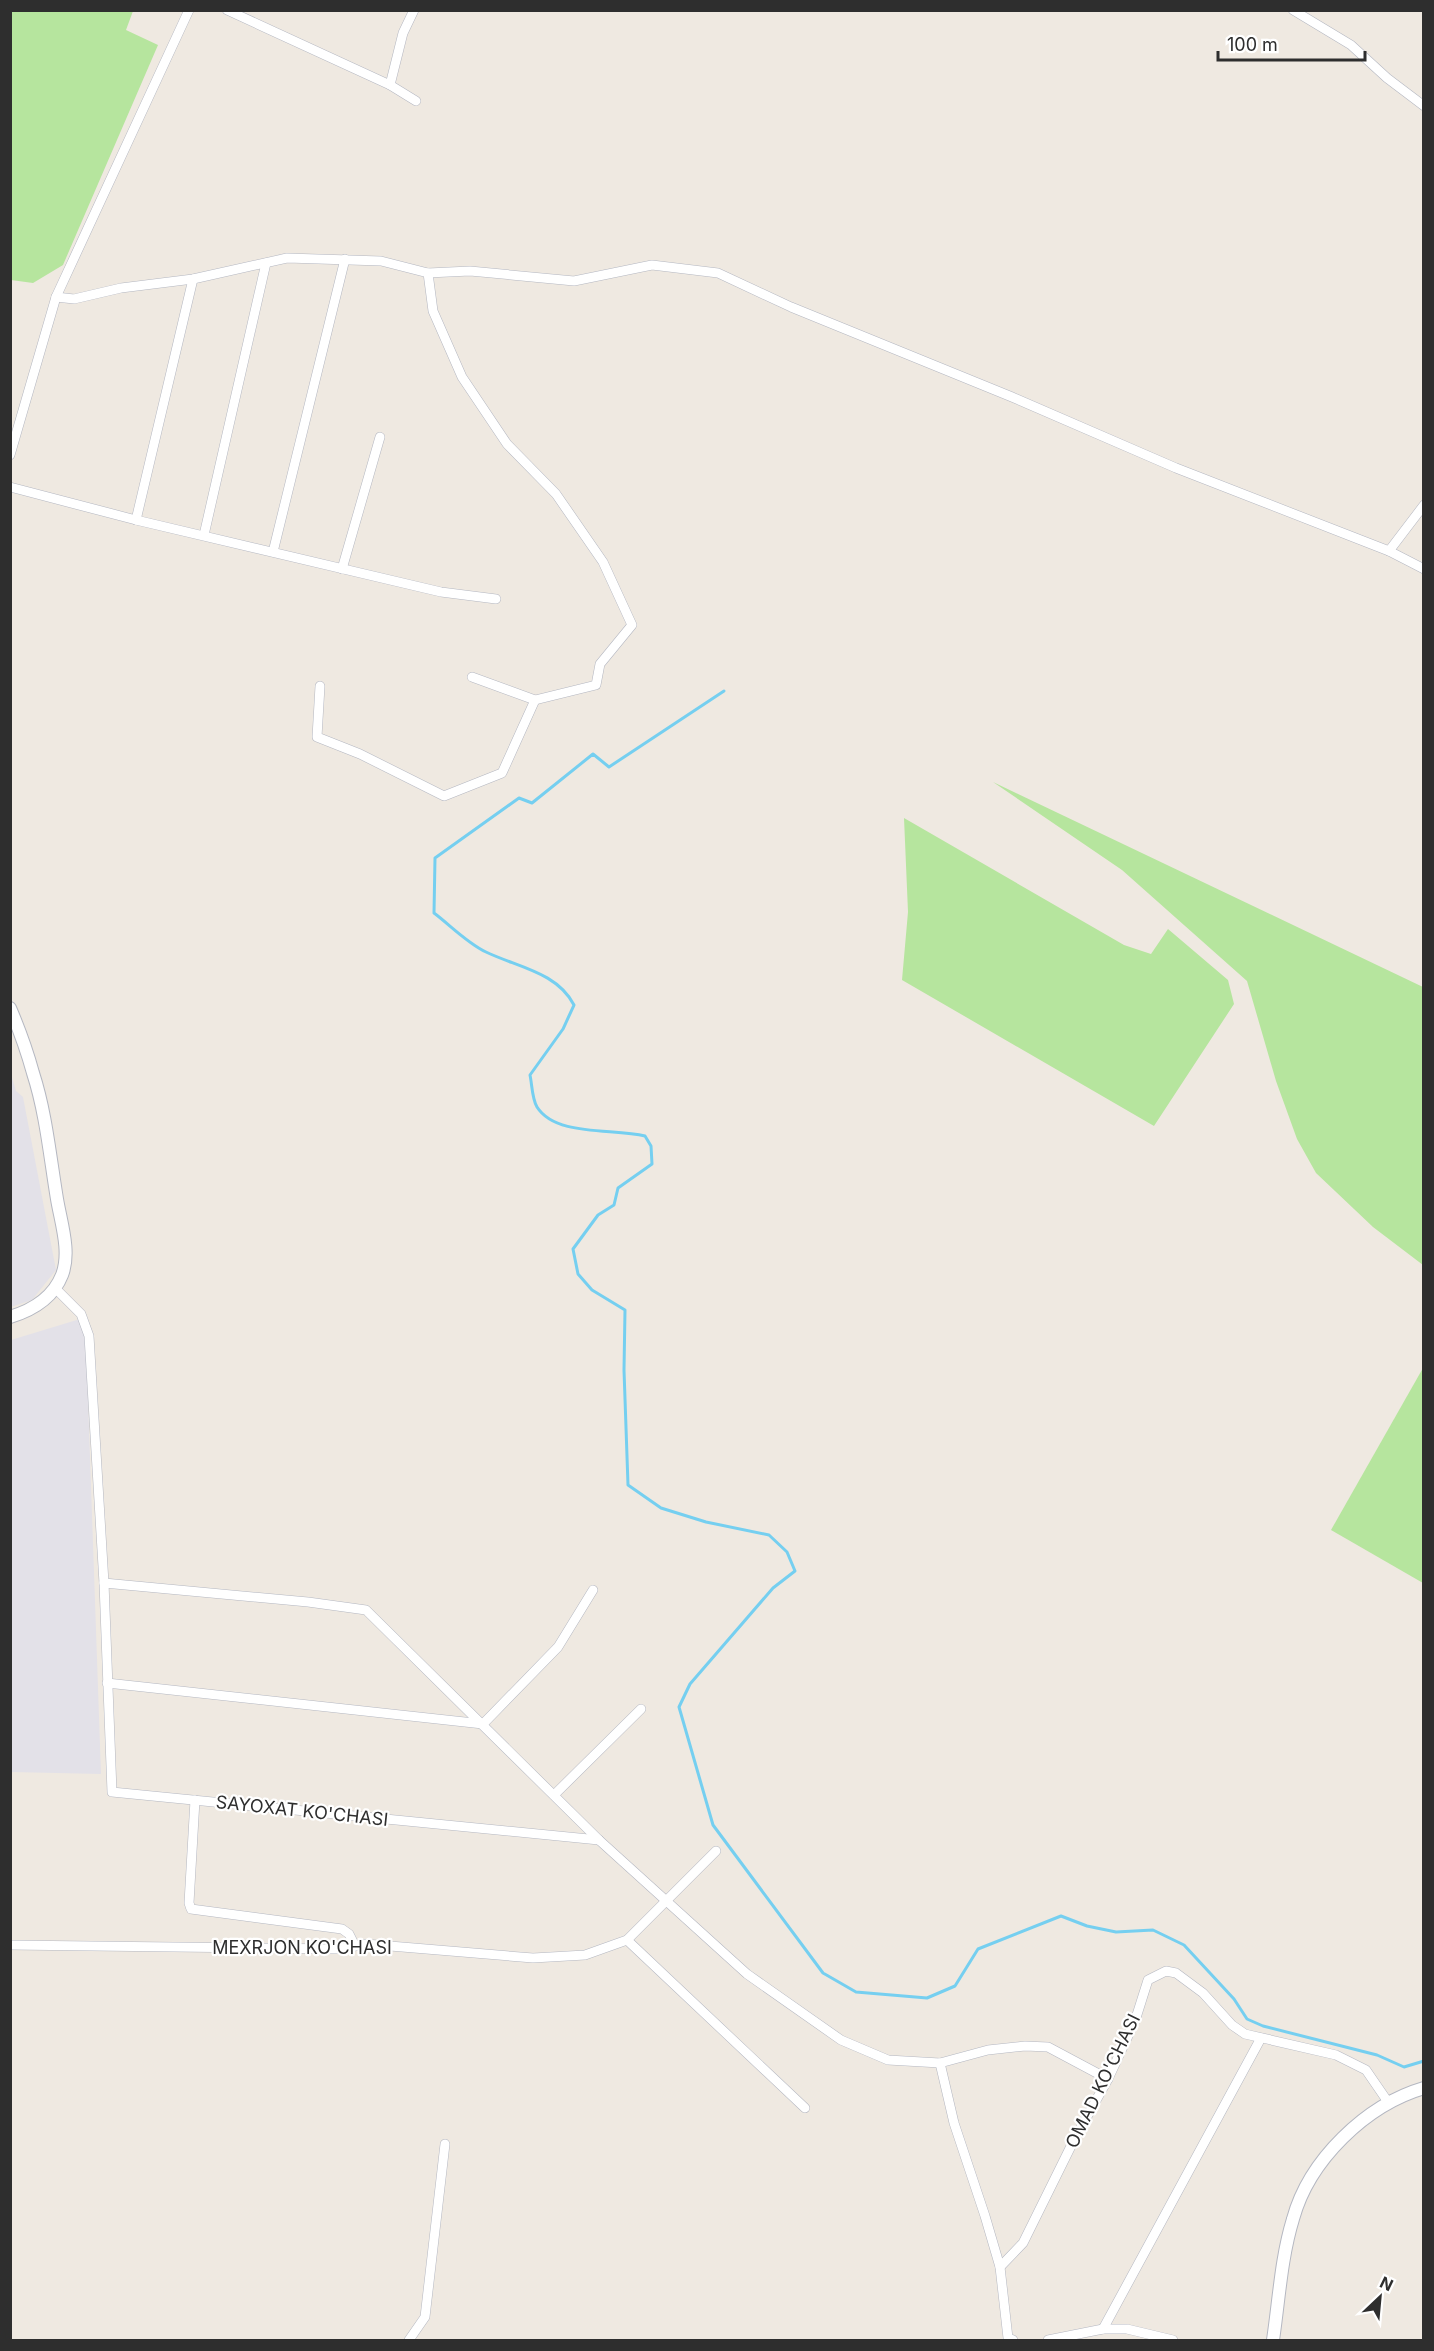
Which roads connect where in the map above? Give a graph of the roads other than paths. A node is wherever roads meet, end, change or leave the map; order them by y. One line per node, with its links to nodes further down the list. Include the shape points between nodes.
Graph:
1 (189, 10): 12 (street)
2 (227, 10): 5 (street)
3 (414, 10): 5 (street, via 403,33)
4 (1293, 10): 7 (street, via 1351,45)
5 (390, 85): 6 (street)
6 (416, 100)
7 (1424, 106)
8 (345, 259): 9 (street, via 287,258); 10 (street, via 381,261); 20 (street)
9 (266, 263): 11 (street); 18 (street)
10 (428, 273): 19 (street, via 470,271 573,281 652,265 718,273 1161,462); 26 (street, via 433,311 462,377 507,444 556,494 603,562 632,625 600,664 596,685)
11 (193, 279): 12 (street, via 121,288 74,299); 17 (street)
12 (56, 297): 14 (street)
13 (380, 437): 21 (street)
14 (10, 455)
15 (10, 487): 17 (street)
16 (1424, 506): 19 (street)
17 (136, 520): 18 (street)
18 (204, 535): 20 (street)
19 (1389, 551): 22 (street)
20 (273, 552): 21 (street)
21 (342, 569): 23 (street, via 441,592)
22 (1424, 569)
23 (496, 599)
24 (472, 677): 26 (street)
25 (320, 686): 26 (street, via 317,737 444,796 502,773)
26 (535, 700)
27 (10, 1008): 28 (main road, via 34,1074 64,1239 64,1265)
28 (55, 1288): 29 (main road, via 34,1307); 30 (street, SAYOXAT KO'CHASI, via 81,1314 89,1336)
29 (10, 1317)
30 (104, 1583): 32 (street, SAYOXAT KO'CHASI); 34 (street, via 366,1610)
31 (592, 1590): 34 (street, via 558,1647)
32 (107, 1683): 34 (street); 36 (street, SAYOXAT KO'CHASI, via 112,1792)
33 (641, 1709): 35 (street)
34 (483, 1724): 35 (street)
35 (554, 1795): 37 (street)
36 (195, 1800): 37 (street, SAYOXAT KO'CHASI); 42 (street, via 191,1909 342,1929)
37 (599, 1840): 39 (street)
38 (716, 1851): 39 (street, MEXRJON KO'CHASI)
39 (667, 1901): 40 (street, MEXRJON KO'CHASI); 44 (street, via 747,1974 841,2040 888,2060)
40 (627, 1940): 42 (street, MEXRJON KO'CHASI, via 585,1955 532,1958); 48 (street)
41 (10, 1945): 42 (street, MEXRJON KO'CHASI, via 339,1949)
42 (355, 1946)
43 (1261, 2038): 45 (street, OMAD KO'CHASI, via 1232,2025 1203,1993 1176,1973 1166,1971 1148,1980 1135,2021); 47 (street, OMAD KO'CHASI, via 1336,2055 1366,2070); 51 (street)
44 (940, 2063): 45 (street, via 988,2050 1048,2048); 50 (street, via 954,2123)
45 (1108, 2079): 50 (street, OMAD KO'CHASI, via 1023,2243)
46 (1424, 2088): 47 (main road)
47 (1388, 2102): 56 (main road, via 1332,2150 1298,2202 1289,2233)
48 (805, 2108)
49 (445, 2144): 52 (street, via 425,2317)
50 (1000, 2267): 53 (street, via 1008,2338)
51 (1103, 2329): 54 (street); 55 (street, via 1127,2329)
52 (409, 2340)
53 (1012, 2340)
54 (1048, 2340)
55 (1173, 2340)
56 (1273, 2340)

